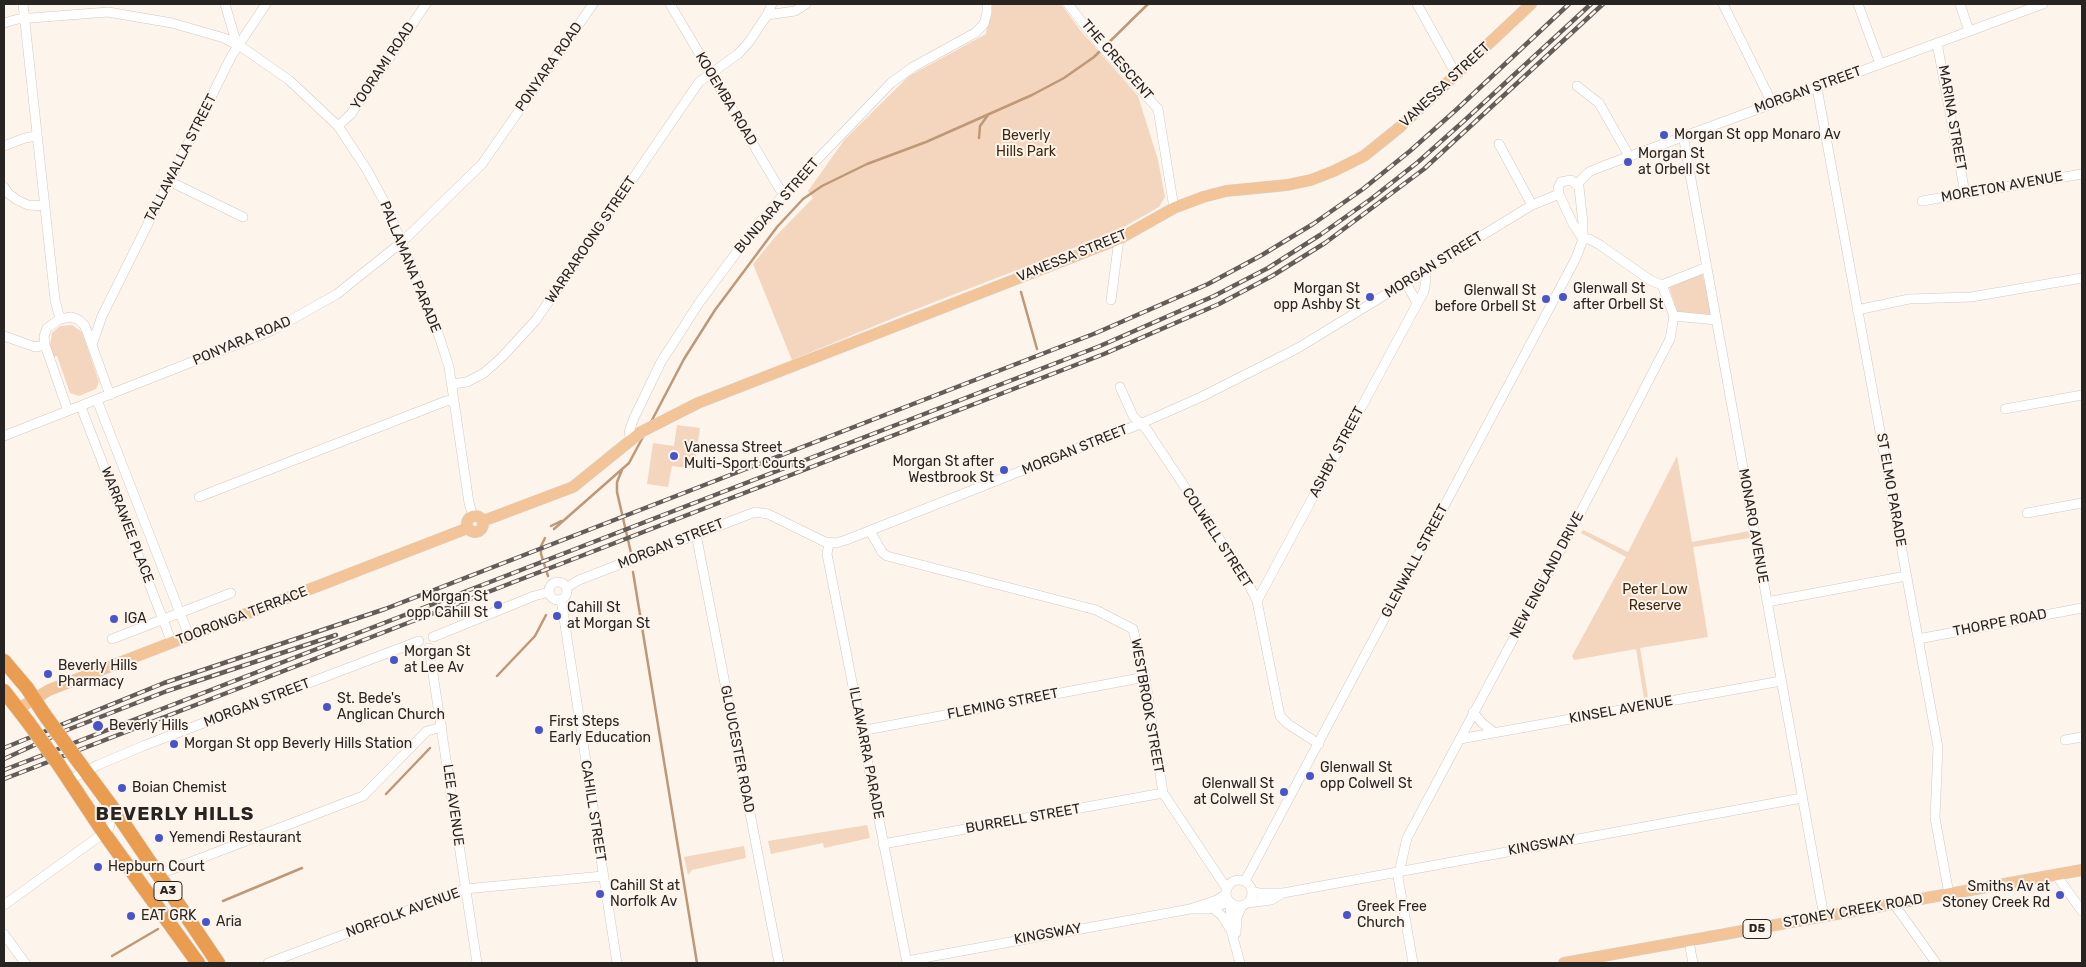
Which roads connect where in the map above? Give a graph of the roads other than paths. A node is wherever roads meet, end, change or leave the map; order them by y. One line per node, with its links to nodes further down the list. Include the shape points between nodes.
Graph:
1 (23, 4): 18 (street)
2 (225, 4): 22 (street)
3 (266, 4): 22 (street, TALLAWALLA STREET)
4 (426, 4): 29 (street, YOORAMI ROAD, via 351,114)
5 (593, 4): 49 (street, PONYARA ROAD, via 482,164)
6 (670, 4): 24 (street, KOOEMBA ROAD)
7 (772, 4): 17 (street, WARRAROONG STREET)
8 (806, 4): 17 (street, via 794,11)
9 (987, 4): 39 (street, BUNDARA STREET, via 984,24 975,33 891,83)
10 (1068, 4): 45 (street, THE CRESCENT, via 1158,109)
11 (1417, 4): 25 (street)
12 (1531, 4): 25 (main road, VANESSA STREET)
13 (1723, 4): 28 (street)
14 (1858, 4): 23 (street)
15 (1960, 4): 20 (street)
16 (2043, 4): 20 (street, MORGAN STREET)
17 (767, 15): 24 (street, WARRAROONG STREET, via 738,54)
18 (24, 18): 19 (street, PALLAMANA PARADE); 22 (street, PALLAMANA PARADE, via 122,13 172,23); 31 (street)
19 (4, 23)
20 (1969, 32): 21 (street, MORGAN STREET)
21 (1937, 43): 23 (street, MORGAN STREET); 40 (street, MARINA STREET)
22 (237, 45): 29 (street, PALLAMANA PARADE, via 289,80); 36 (street, TALLAWALLA STREET)
23 (1880, 64): 27 (street, MORGAN STREET)
24 (711, 73): 39 (street, KOOEMBA ROAD); 66 (street, WARRAROONG STREET, via 699,82 536,320 484,373 467,382)
25 (1456, 74): 45 (main road, VANESSA STREET, via 1381,143 1334,171 1287,185 1226,191)
26 (1577, 86): 34 (street, via 1599,103)
27 (1817, 88): 28 (street, MORGAN STREET); 57 (street, ST ELMO PARADE)
28 (1772, 104): 30 (street, MORGAN STREET)
29 (338, 126): 49 (street, PALLAMANA PARADE, via 367,170)
30 (1683, 135): 34 (street, MORGAN STREET); 50 (street, MONARO AVENUE)
31 (37, 136): 33 (street); 44 (street)
32 (1499, 144): 43 (street)
33 (4, 146)
34 (1629, 156): 38 (street, MORGAN STREET, via 1589,172)
35 (2082, 174): 40 (street, MORETON AVENUE)
36 (169, 181): 46 (street); 58 (street, TALLAWALLA STREET)
37 (4, 187): 44 (street, via 17,200 28,205)
38 (1578, 188): 41 (street, via 1572,200); 41 (street, via 1571,180 1564,180 1559,185); 48 (street)
39 (785, 193): 77 (street, BUNDARA STREET, via 727,264 661,362 634,418 629,432)
40 (1965, 193): 42 (street, MORETON AVENUE)
41 (1560, 196): 43 (street, MORGAN STREET); 48 (street)
42 (1922, 201)
43 (1532, 205): 51 (street, MORGAN STREET)
44 (45, 206): 60 (street)
45 (1174, 208): 47 (main road, VANESSA STREET)
46 (243, 217)
47 (1119, 239): 55 (street); 77 (main road, VANESSA STREET, via 712,398)
48 (1583, 239): 54 (street, via 1594,241); 117 (street, GLENWALL STREET)
49 (402, 242): 66 (street, PALLAMANA PARADE, via 439,336); 68 (street, PONYARA ROAD, via 336,294 273,330)
50 (1707, 267): 54 (street); 61 (street, MONARO AVENUE)
51 (1425, 271): 53 (street, MORGAN STREET); 56 (street, ASHBY STREET, via 1426,286)
52 (2082, 278): 57 (street, via 1971,297 1910,299)
53 (1406, 283): 56 (street); 75 (street, MORGAN STREET, via 1298,348)
54 (1662, 285): 59 (street)
55 (1111, 300)
56 (1417, 302): 92 (street, ASHBY STREET)
57 (1858, 310): 87 (street, ST ELMO PARADE)
58 (102, 316): 62 (street); 65 (street, TALLAWALLA STREET)
59 (1674, 316): 61 (street); 110 (street, NEW ENGLAND DRIVE, via 1673,332 1667,347)
60 (60, 319): 62 (street, via 71,317); 64 (street, via 47,328)
61 (1716, 320): 93 (street, MONARO AVENUE)
62 (85, 326): 65 (street)
63 (4, 336): 64 (street, via 35,347)
64 (45, 345): 74 (street)
65 (92, 345): 68 (street)
66 (452, 384): 71 (street, PALLAMANA PARADE)
67 (1120, 387): 75 (street, COLWELL STREET)
68 (110, 395): 70 (street, PONYARA ROAD)
69 (2082, 395): 73 (street)
70 (97, 400): 72 (street, PONYARA ROAD); 95 (street, WARRAWEE PLACE)
71 (454, 400): 78 (street); 81 (street, PALLAMANA PARADE)
72 (81, 407): 74 (street, PONYARA ROAD); 96 (street, WARRAWEE PLACE)
73 (2005, 409)
74 (68, 411): 76 (street, PONYARA ROAD)
75 (1140, 424): 84 (street, MORGAN STREET); 92 (street, COLWELL STREET)
76 (4, 436)
77 (631, 440): 82 (main road, via 573,487)
78 (199, 497)
79 (2082, 503): 80 (street)
80 (2027, 513)
81 (473, 516): 82 (main road); 83 (main road, via 467,521)
82 (484, 522): 83 (main road, via 480,531 472,532)
83 (468, 528): 97 (main road, TOORONGA TERRACE)
84 (870, 530): 86 (street, MORGAN STREET); 105 (street, WESTBROOK STREET, via 887,556 1096,610 1126,625 1133,629)
85 (696, 534): 86 (street, MORGAN STREET, via 744,515 762,512); 88 (street, MORGAN STREET); 154 (street, GLOUCESTER ROAD)
86 (829, 543): 112 (street, ILLAWARRA PARADE, via 827,554)
87 (1906, 576): 93 (street); 100 (street, ST ELMO PARADE)
88 (566, 588): 89 (street, via 563,583 555,582); 91 (street)
89 (549, 592): 91 (street, via 553,598); 98 (street)
90 (231, 594): 95 (street)
91 (561, 599): 129 (street, CAHILL STREET)
92 (1258, 600): 117 (street, COLWELL STREET, via 1280,716)
93 (1767, 602): 106 (street, MONARO AVENUE)
94 (2082, 608): 100 (street, THORPE ROAD)
95 (180, 613): 96 (street); 97 (street, WARRAWEE PLACE)
96 (163, 620): 99 (street); 102 (street, WARRAWEE PLACE)
97 (189, 636): 102 (main road, TOORONGA TERRACE)
98 (433, 637): 101 (street, via 425,634); 103 (street)
99 (112, 639)
100 (1918, 639): 135 (street, ST ELMO PARADE, via 1938,747 1936,818)
101 (420, 641): 103 (street, via 423,647); 118 (street, MORGAN STREET)
102 (172, 643): 108 (main road, TOORONGA TERRACE, via 50,690)
103 (429, 648): 111 (street, LEE AVENUE)
104 (4, 661): 108 (highway, A3)
105 (1145, 677): 112 (street, FLEMING STREET); 121 (street, WESTBROOK STREET)
106 (1781, 681): 113 (street, KINSEL AVENUE); 122 (street, MONARO AVENUE)
107 (4, 691): 109 (highway, A3)
108 (34, 700): 109 (main road, TOORONGA TERRACE); 118 (highway, A3, bridge)
109 (18, 709): 119 (highway, A3, bridge)
110 (1473, 712): 113 (street); 115 (street, NEW ENGLAND DRIVE)
111 (442, 726): 127 (street, via 427,731 363,796); 131 (street, LEE AVENUE)
112 (861, 731): 124 (street, ILLAWARRA PARADE)
113 (1495, 732): 115 (street, KINSEL AVENUE)
114 (2082, 737): 116 (street)
115 (1460, 739): 126 (street, NEW ENGLAND DRIVE, via 1412,826)
116 (2064, 740)
117 (1319, 744): 130 (street, GLENWALL STREET)
118 (86, 771): 119 (street, MORGAN STREET); 120 (highway, A3)
119 (69, 780): 123 (highway, A3)
120 (94, 784): 123 (street, via 110,820 110,828); 127 (highway, A3)
121 (1163, 793): 124 (street, BURRELL STREET); 134 (street, WESTBROOK STREET, via 1218,875 1227,881)
122 (1802, 798): 126 (street, KINGSWAY); 142 (street, MONARO AVENUE)
123 (104, 833): 138 (street); 149 (highway, A3)
124 (883, 844): 147 (street, ILLAWARRA PARADE)
125 (2082, 870): 128 (main road, STONEY CREEK ROAD / D5)
126 (1399, 871): 133 (street, KINGSWAY); 156 (street, NEW ENGLAND DRIVE)
127 (157, 875): 150 (highway, A3)
128 (2056, 875): 135 (main road, STONEY CREEK ROAD / D5); 141 (street)
129 (603, 876): 131 (street, NORFOLK AVENUE); 153 (street, CAHILL STREET)
130 (1245, 881): 132 (street); 134 (street)
131 (465, 890): 151 (street, NORFOLK AVENUE); 152 (street, LEE AVENUE)
132 (1252, 891): 133 (street, KINGSWAY); 136 (street)
133 (1283, 893): 136 (street, KINGSWAY, via 1270,900)
134 (1229, 894): 136 (street, WESTBROOK STREET, via 1236,906); 139 (street, KINGSWAY); 140 (street, KINGSWAY); 143 (street)
135 (1949, 894): 137 (main road, STONEY CREEK ROAD / D5)
136 (1245, 904): 146 (street, via 1237,917)
137 (1894, 904): 142 (main road, STONEY CREEK ROAD / D5); 159 (street)
138 (4, 905)
139 (1213, 908): 140 (street, KINGSWAY); 143 (street, via 1224,918)
140 (1190, 909): 147 (street, KINGSWAY)
141 (2082, 911)
142 (1824, 917): 145 (main road, STONEY CREEK ROAD / D5)
143 (1230, 930): 146 (street)
144 (4, 934): 148 (street)
145 (1689, 942): 157 (main road, STONEY CREEK ROAD / D5); 158 (street)
146 (1235, 943): 155 (street)
147 (907, 962)
148 (25, 963)
149 (198, 963)
150 (218, 963)
151 (268, 963)
152 (477, 963)
153 (617, 963)
154 (779, 963)
155 (1240, 963)
156 (1414, 963)
157 (1564, 963)
158 (1693, 963)
159 (1936, 963)

